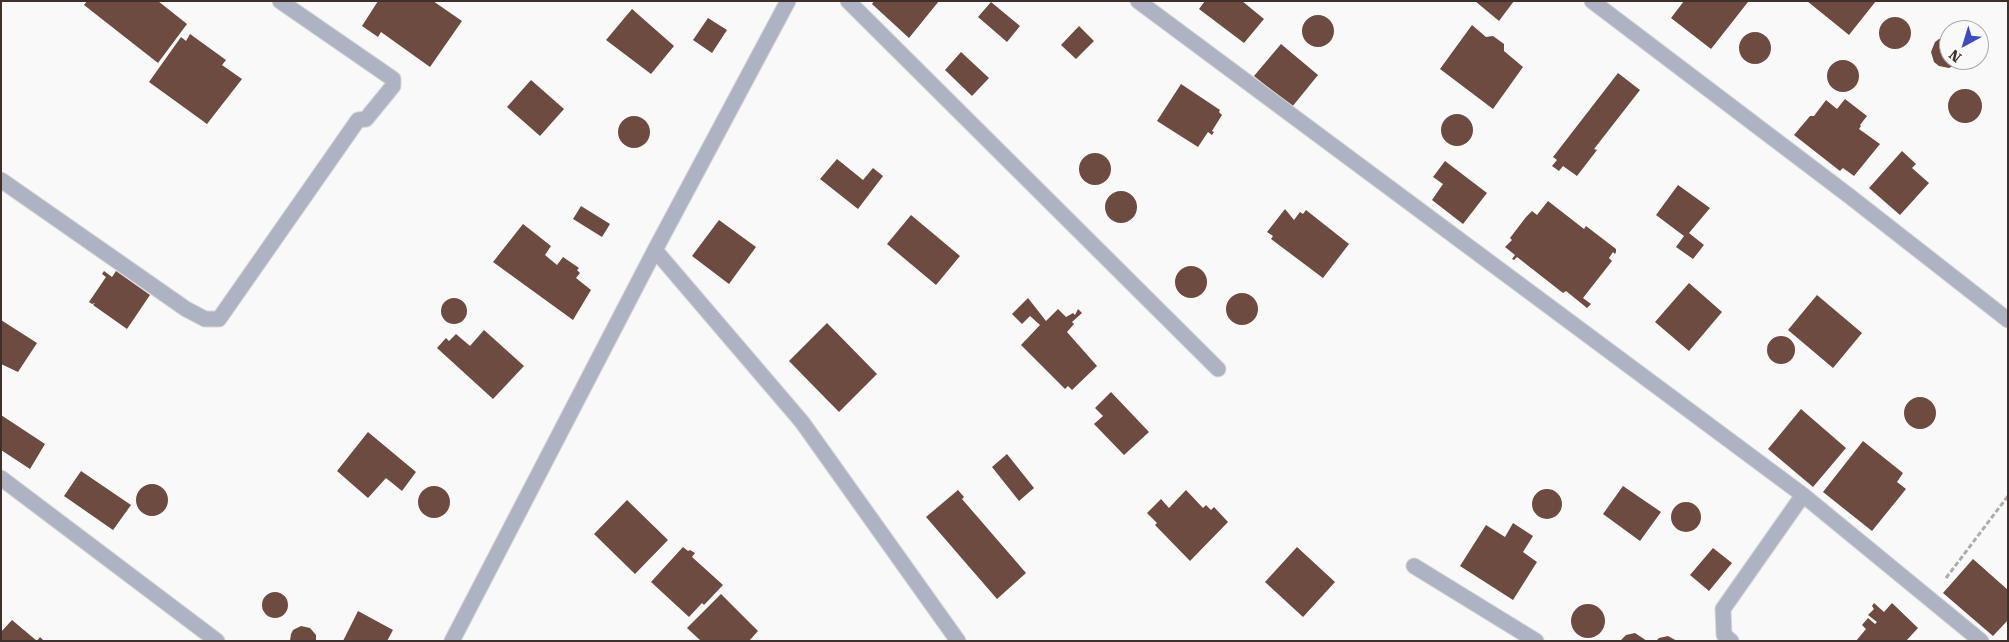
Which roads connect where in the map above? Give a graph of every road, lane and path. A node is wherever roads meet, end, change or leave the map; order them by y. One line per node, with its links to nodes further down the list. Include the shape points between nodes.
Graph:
1 (280, 1): 6 (street, via 393,79 394,86 366,119 358,120 219,319 205,319 186,309)
2 (788, 1): 7 (street)
3 (848, 1): 9 (street)
4 (1138, 1): 11 (street)
5 (1592, 1): 8 (street)
6 (1, 180)
7 (655, 250): 16 (street); 17 (street, via 802,422)
8 (2008, 320)
9 (1218, 369)
10 (1, 478): 15 (street)
11 (1802, 495): 14 (street); 19 (street, via 1724,609 1724,635)
12 (2008, 496): 14 (path)
13 (1414, 566): 18 (street)
14 (1931, 598): 20 (street)
15 (217, 641)
16 (452, 641)
17 (958, 641)
18 (1536, 641)
19 (1731, 641)
20 (1981, 641)

